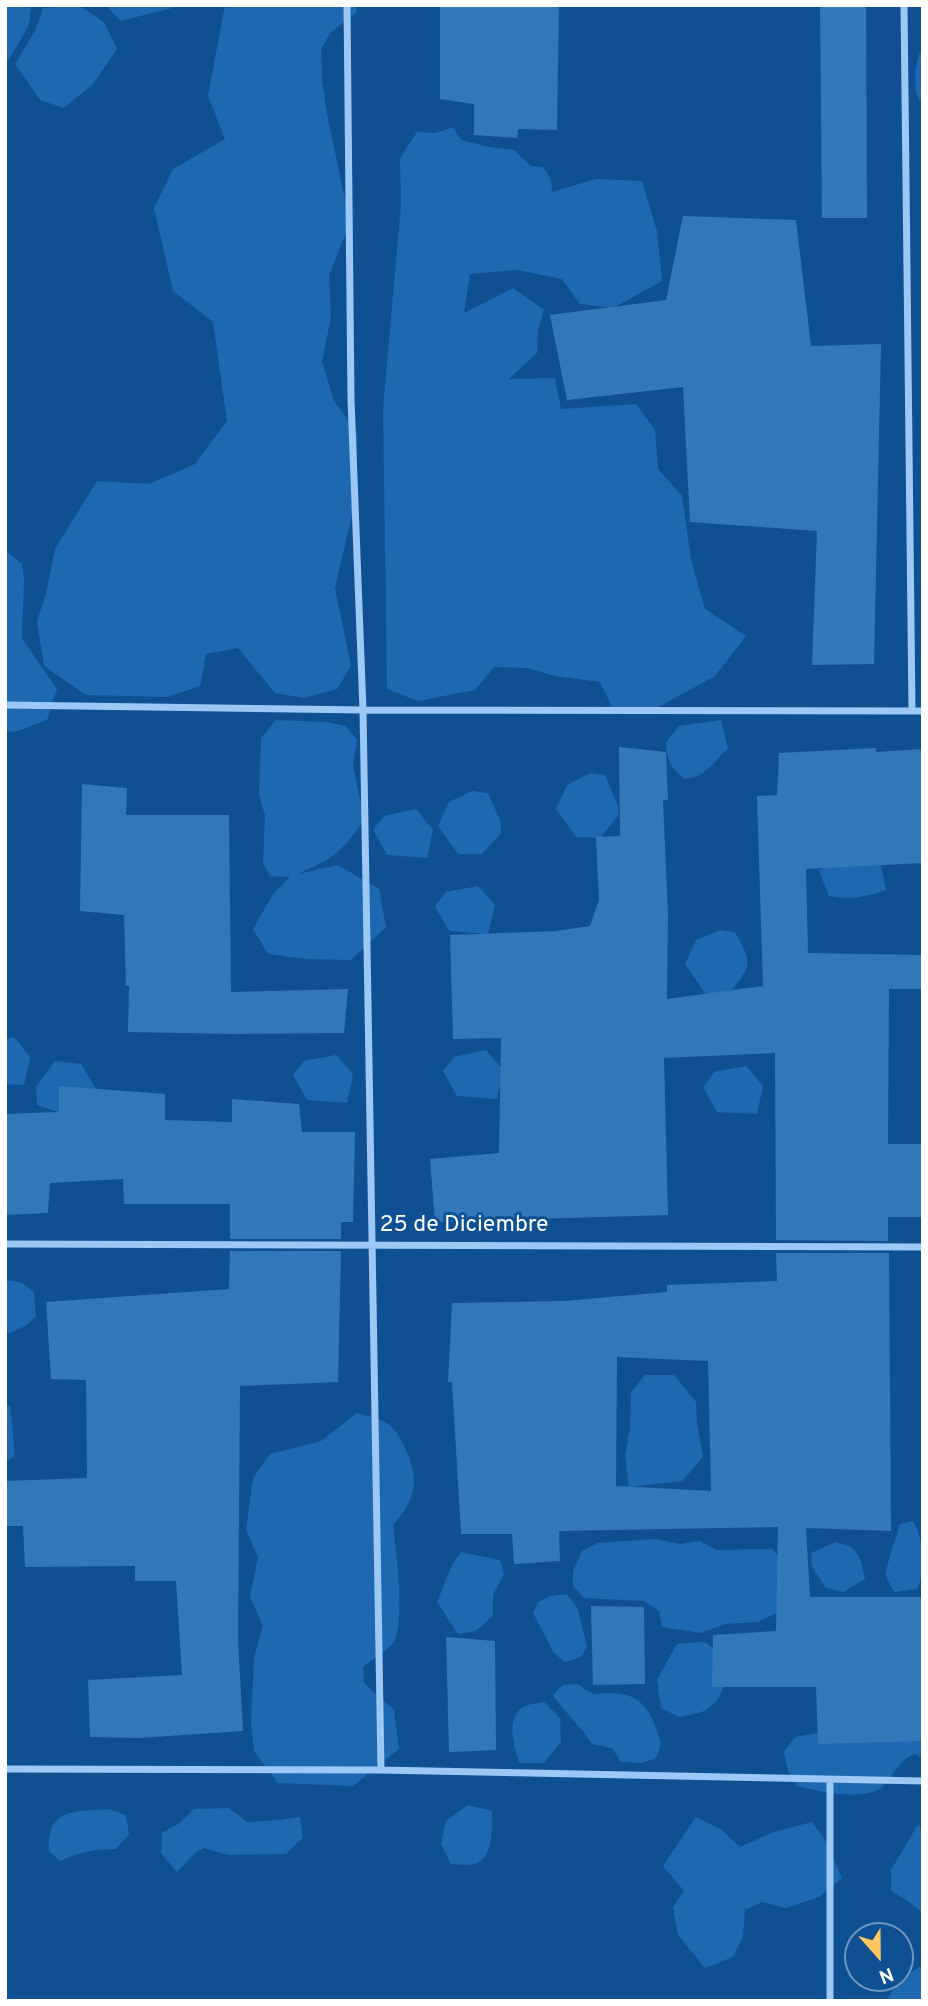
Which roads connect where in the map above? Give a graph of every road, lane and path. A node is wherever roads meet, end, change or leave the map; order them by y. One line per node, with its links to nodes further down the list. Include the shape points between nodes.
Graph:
1 (347, 5): 4 (street, via 351,400)
2 (904, 5): 5 (street)
3 (5, 705): 4 (street)
4 (363, 710): 5 (street); 8 (street)
5 (912, 711): 6 (street)
6 (923, 711)
7 (5, 1244): 8 (street, 25 de Diciembre)
8 (372, 1245): 9 (street, 25 de Diciembre); 11 (street)
9 (923, 1247)
10 (5, 1769): 11 (street)
11 (381, 1770): 12 (street)
12 (830, 1780): 13 (street); 14 (street)
13 (923, 1781)
14 (830, 2001)

